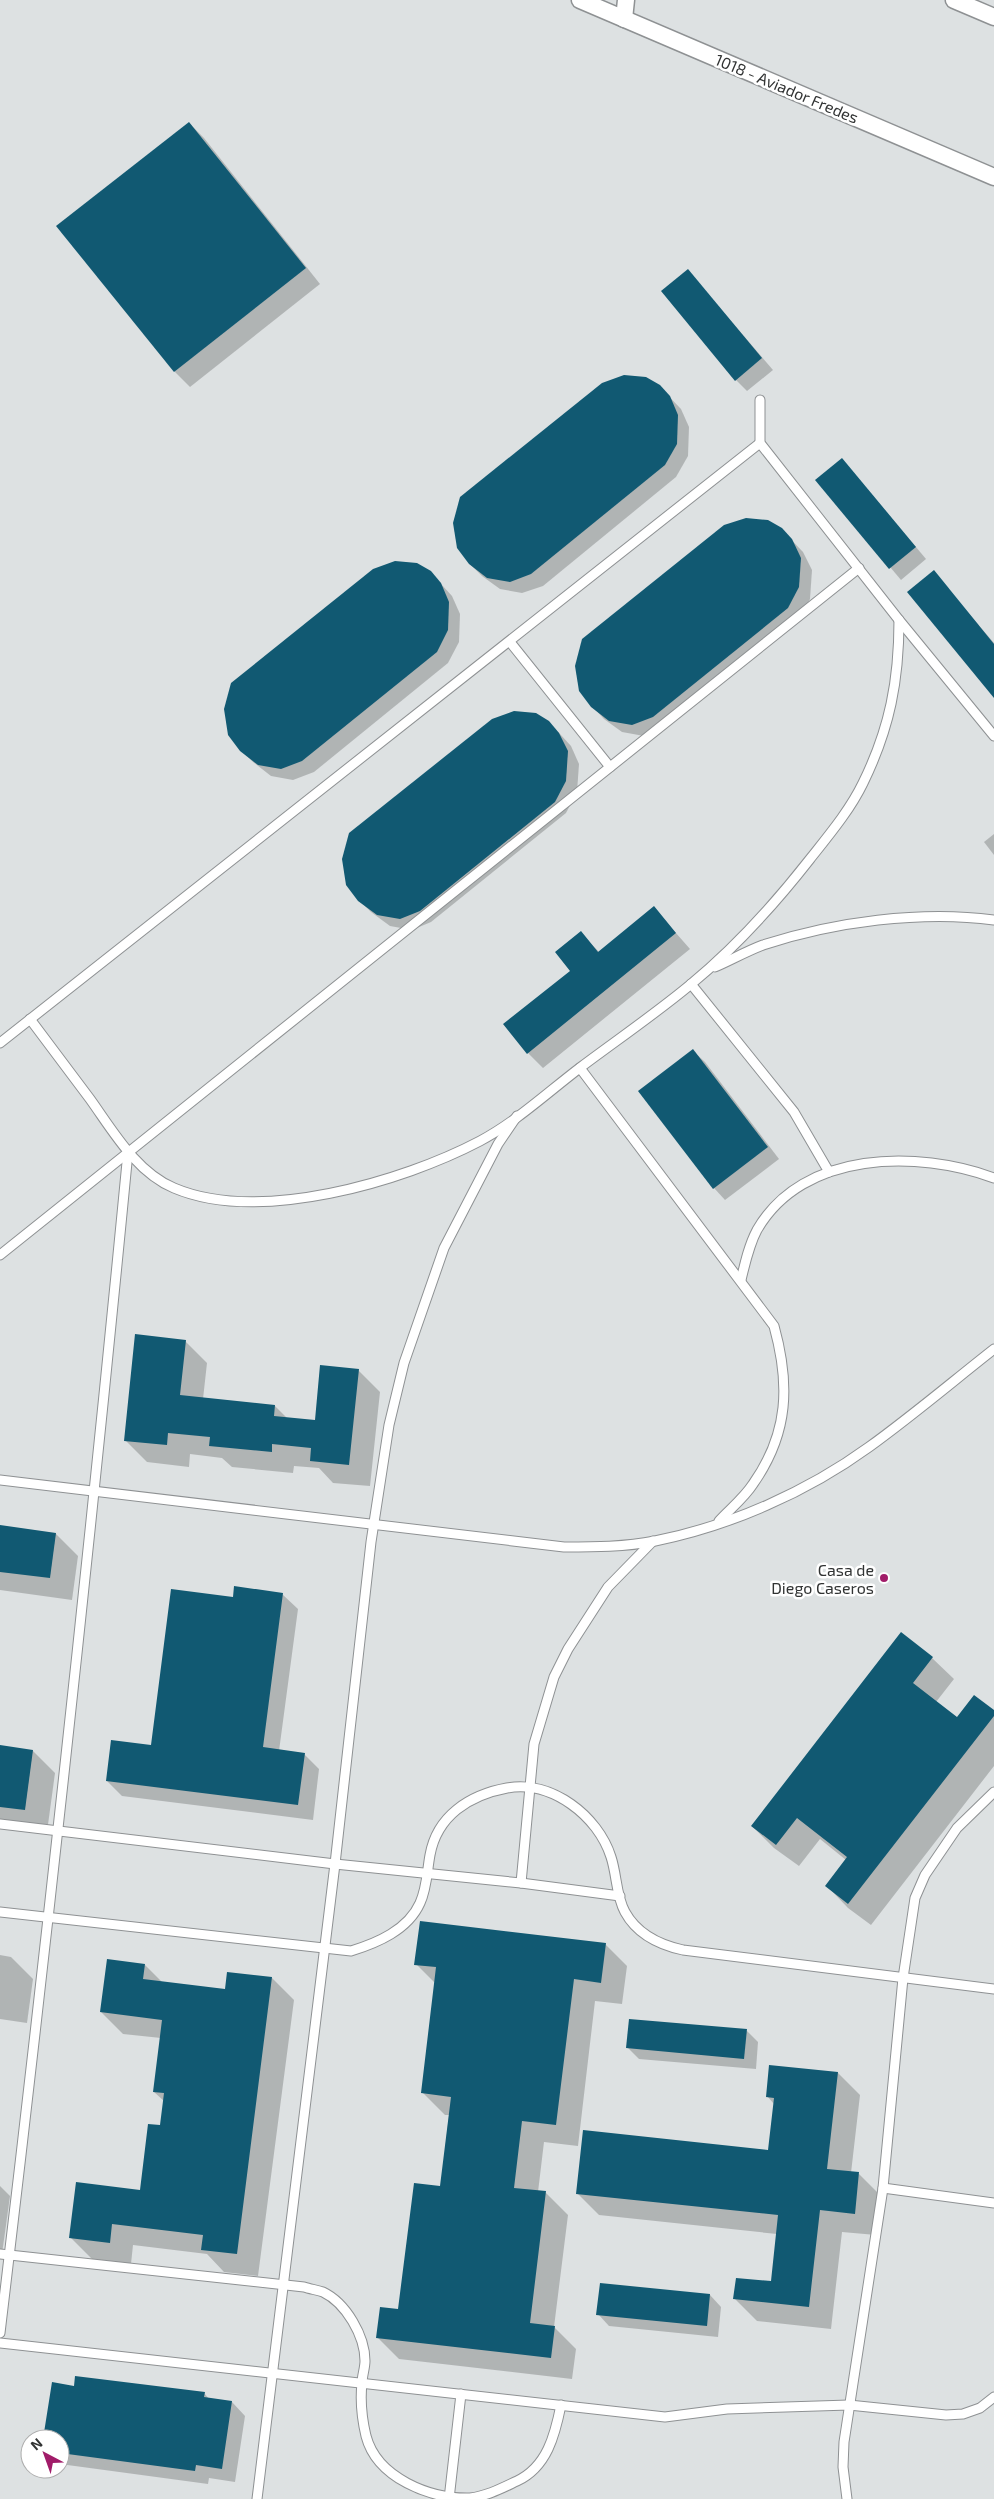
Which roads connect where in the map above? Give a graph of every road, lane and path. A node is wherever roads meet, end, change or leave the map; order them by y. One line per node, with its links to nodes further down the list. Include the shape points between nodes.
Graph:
1 (580, 0): 5 (street, 1018 - Aviador Fredes)
2 (626, 0): 5 (street)
3 (954, 0): 4 (street)
4 (994, 17)
5 (624, 19): 6 (street, 1018 - Aviador Fredes)
6 (994, 177)
7 (760, 400): 8 (lane)
8 (760, 443): 9 (lane); 11 (lane)
9 (860, 568): 10 (lane); 13 (lane)
10 (899, 620): 12 (lane); 15 (lane, via 899,657 890,714 862,784 834,829 788,888)
11 (510, 642): 13 (lane); 17 (lane)
12 (994, 736)
13 (610, 767): 21 (lane)
14 (994, 920): 15 (lane, via 920,917 829,928 763,945)
15 (705, 972): 16 (lane)
16 (691, 984): 19 (lane); 22 (lane, via 794,1112)
17 (30, 1019): 18 (lane); 21 (lane)
18 (0, 1043)
19 (580, 1068): 20 (lane); 25 (lane)
20 (517, 1116): 21 (lane, via 482,1140 406,1172 332,1193 278,1201 207,1198 177,1190 160,1181); 29 (lane, via 498,1144 444,1248 423,1306 404,1363 389,1425)
21 (128, 1152): 24 (lane); 28 (lane)
22 (829, 1172): 23 (lane, via 894,1160 965,1168); 25 (lane, via 794,1189 768,1215 748,1251)
23 (994, 1178)
24 (0, 1255)
25 (741, 1280): 30 (lane, via 774,1326 785,1388 783,1420 772,1454 752,1486)
26 (994, 1349): 30 (lane, via 869,1448 834,1470 760,1507)
27 (0, 1480): 28 (lane)
28 (96, 1491): 29 (lane); 35 (lane)
29 (374, 1523): 31 (lane, via 564,1547); 36 (lane)
30 (716, 1524): 31 (lane)
31 (654, 1541): 32 (lane, via 608,1587 561,1663 534,1744)
32 (529, 1787): 37 (lane, via 494,1791 462,1805 444,1820 434,1840); 38 (lane); 39 (lane, via 558,1797 586,1815 602,1835)
33 (992, 1793): 43 (lane, via 957,1828 925,1875 916,1898)
34 (0, 1824): 35 (lane)
35 (59, 1831): 36 (lane); 41 (lane)
36 (334, 1864): 37 (lane); 42 (lane)
37 (427, 1873): 38 (lane); 42 (lane, via 420,1905 411,1918 390,1934 377,1942 350,1950)
38 (521, 1883): 39 (lane)
39 (620, 1896): 43 (lane, via 631,1921 663,1945)
40 (0, 1912): 41 (lane)
41 (50, 1918): 42 (lane); 47 (lane)
42 (324, 1949): 48 (lane)
43 (903, 1978): 44 (lane); 45 (lane)
44 (994, 1989)
45 (883, 2188): 46 (lane); 55 (lane)
46 (994, 2203)
47 (5, 2255): 48 (lane); 49 (lane)
48 (282, 2285): 51 (lane); 52 (lane, via 323,2292 350,2318 361,2338 365,2361)
49 (0, 2333)
50 (0, 2343): 51 (lane)
51 (272, 2372): 52 (lane); 58 (lane)
52 (362, 2383): 53 (lane); 57 (lane, via 361,2415 367,2439 376,2455 403,2482)
53 (461, 2394): 56 (lane); 57 (lane)
54 (994, 2398): 55 (lane, via 980,2408 955,2415)
55 (849, 2404): 56 (lane, via 727,2409 665,2417); 59 (lane, via 843,2467)
56 (561, 2405): 57 (lane, via 554,2438 544,2456 520,2480 470,2498)
57 (449, 2498)
58 (257, 2499)
59 (847, 2499)

